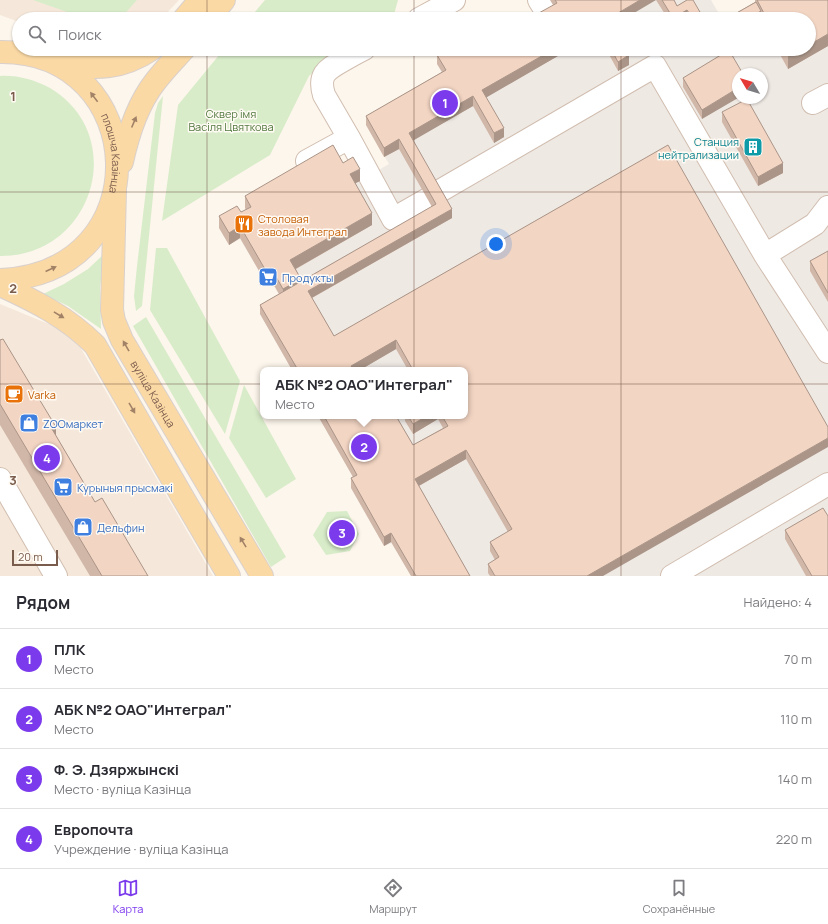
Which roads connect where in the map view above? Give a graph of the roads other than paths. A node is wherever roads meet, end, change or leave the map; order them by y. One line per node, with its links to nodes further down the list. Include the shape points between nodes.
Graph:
1 (200, 0): 4 (main road)
2 (224, 0): 5 (main road)
3 (454, 0): 6 (lane)
4 (190, 12)
5 (214, 12)
6 (432, 12)
7 (0, 39): 8 (main road)
8 (12, 46)
9 (0, 52): 10 (main road, плошча Казінца)
10 (12, 53)
11 (34, 56): 16 (main road, плошча Казінца)
12 (142, 56): 16 (main road, via 109,67)
13 (178, 56): 19 (main road, one-way to 13, via 128,134 138,112 155,82)
14 (352, 56): 17 (lane, via 327,70 321,81 324,95)
15 (651, 57): 17 (lane, via 393,219); 21 (lane)
16 (56, 64): 19 (main road, плошча Казінца, one-way to 16, via 117,150 107,118 94,95)
17 (349, 138): 18 (lane)
18 (293, 169)
19 (116, 188): 22 (main road, плошча Казінца, one-way to 19, via 24,278 46,272 76,254 93,237 107,215); 29 (main road, вуліца Казінца, one-way to 19, via 122,340 114,321 112,310)
20 (828, 207): 21 (lane, via 815,224)
21 (765, 255): 24 (lane)
22 (0, 280)
23 (0, 285): 28 (main road, one-way to 28, via 63,317 95,345)
24 (828, 352)
25 (0, 479): 27 (lane)
26 (828, 484): 30 (lane)
27 (56, 576)
28 (229, 576)
29 (262, 576)
30 (672, 576)

